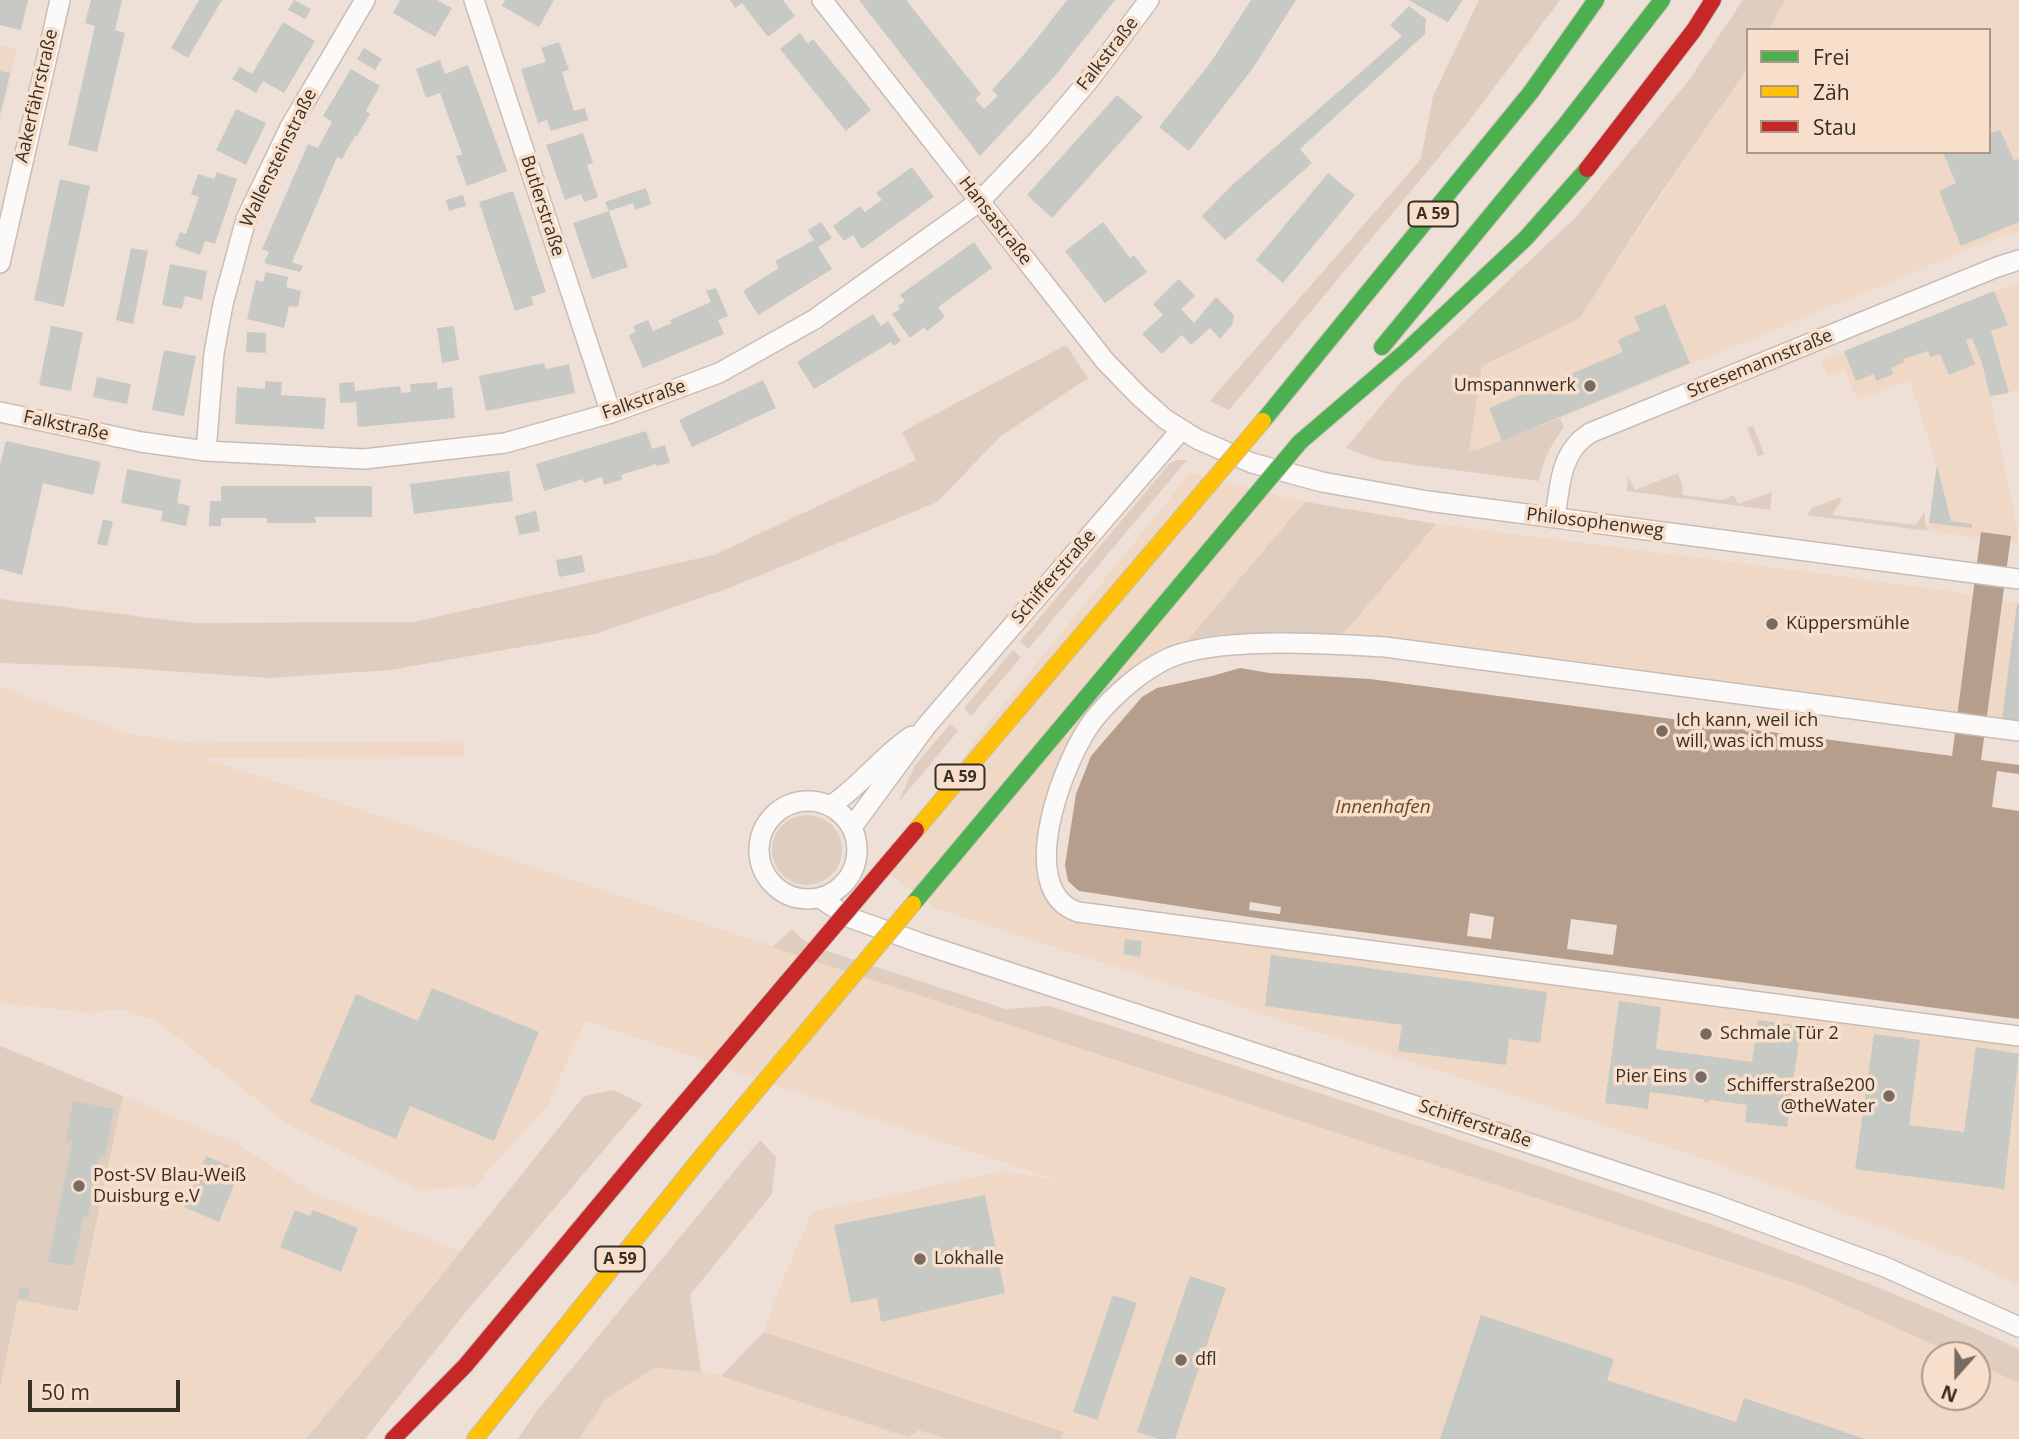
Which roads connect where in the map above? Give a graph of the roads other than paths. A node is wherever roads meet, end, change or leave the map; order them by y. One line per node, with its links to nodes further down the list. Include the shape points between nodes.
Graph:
1 (60, 0): 9 (street, Aakerfährstraße)
2 (365, 0): 17 (street, Wallensteinstraße, via 290,127 246,219 216,340)
3 (474, 0): 14 (street, Butlerstraße)
4 (821, 0): 10 (street, Hansastraße)
5 (1149, 0): 10 (street, Falkstraße, via 1081,90)
6 (1595, 0): 29 (highway, A 59, bridge, via 1531,92 1397,259)
7 (1662, 0): 16 (highway, A 59, via 1449,268)
8 (1713, 0): 16 (highway, via 1602,153 1526,237 1405,352)
9 (8, 190): 12 (street, Aakerfährstraße)
10 (980, 201): 14 (street, Falkstraße, via 815,319 719,373); 15 (street, Hansastraße, via 1105,361)
11 (2019, 260): 18 (street, Stresemannstraße, via 1590,433 1581,438 1565,462)
12 (0, 263)
13 (0, 412): 17 (street, Falkstraße)
14 (611, 412): 17 (street, Falkstraße, via 505,443 365,459)
15 (1181, 430): 18 (street, Philosophenweg, via 1235,456 1322,482); 20 (street, Schifferstraße)
16 (1300, 442): 30 (highway, A 59, bridge, via 707,1150)
17 (206, 451)
18 (1555, 517): 19 (street, Philosophenweg)
19 (2016, 578)
20 (927, 725): 22 (street, Schifferstraße); 23 (street, Schifferstraße)
21 (2019, 730): 27 (street, via 1385,648 1333,644 1195,650 1146,673 1094,719 1057,791 1047,869 1054,895 1078,912)
22 (830, 806): 23 (street); 25 (street, Schifferstraße, via 814,801 784,807 769,820 761,836 759,855 765,874 776,887 788,895)
23 (852, 827): 24 (street, via 858,847)
24 (847, 881): 25 (street); 26 (street, Schifferstraße, via 870,911)
25 (820, 898): 26 (street, Schifferstraße, via 849,917)
26 (923, 944): 28 (street, Schifferstraße, via 1712,1203 1885,1267)
27 (2019, 1036)
28 (2019, 1326)
29 (465, 1366): 31 (highway, A 59); 32 (highway)
30 (533, 1368): 33 (highway, A 59); 34 (highway)
31 (427, 1429)
32 (393, 1439)
33 (475, 1439)
34 (492, 1439)

